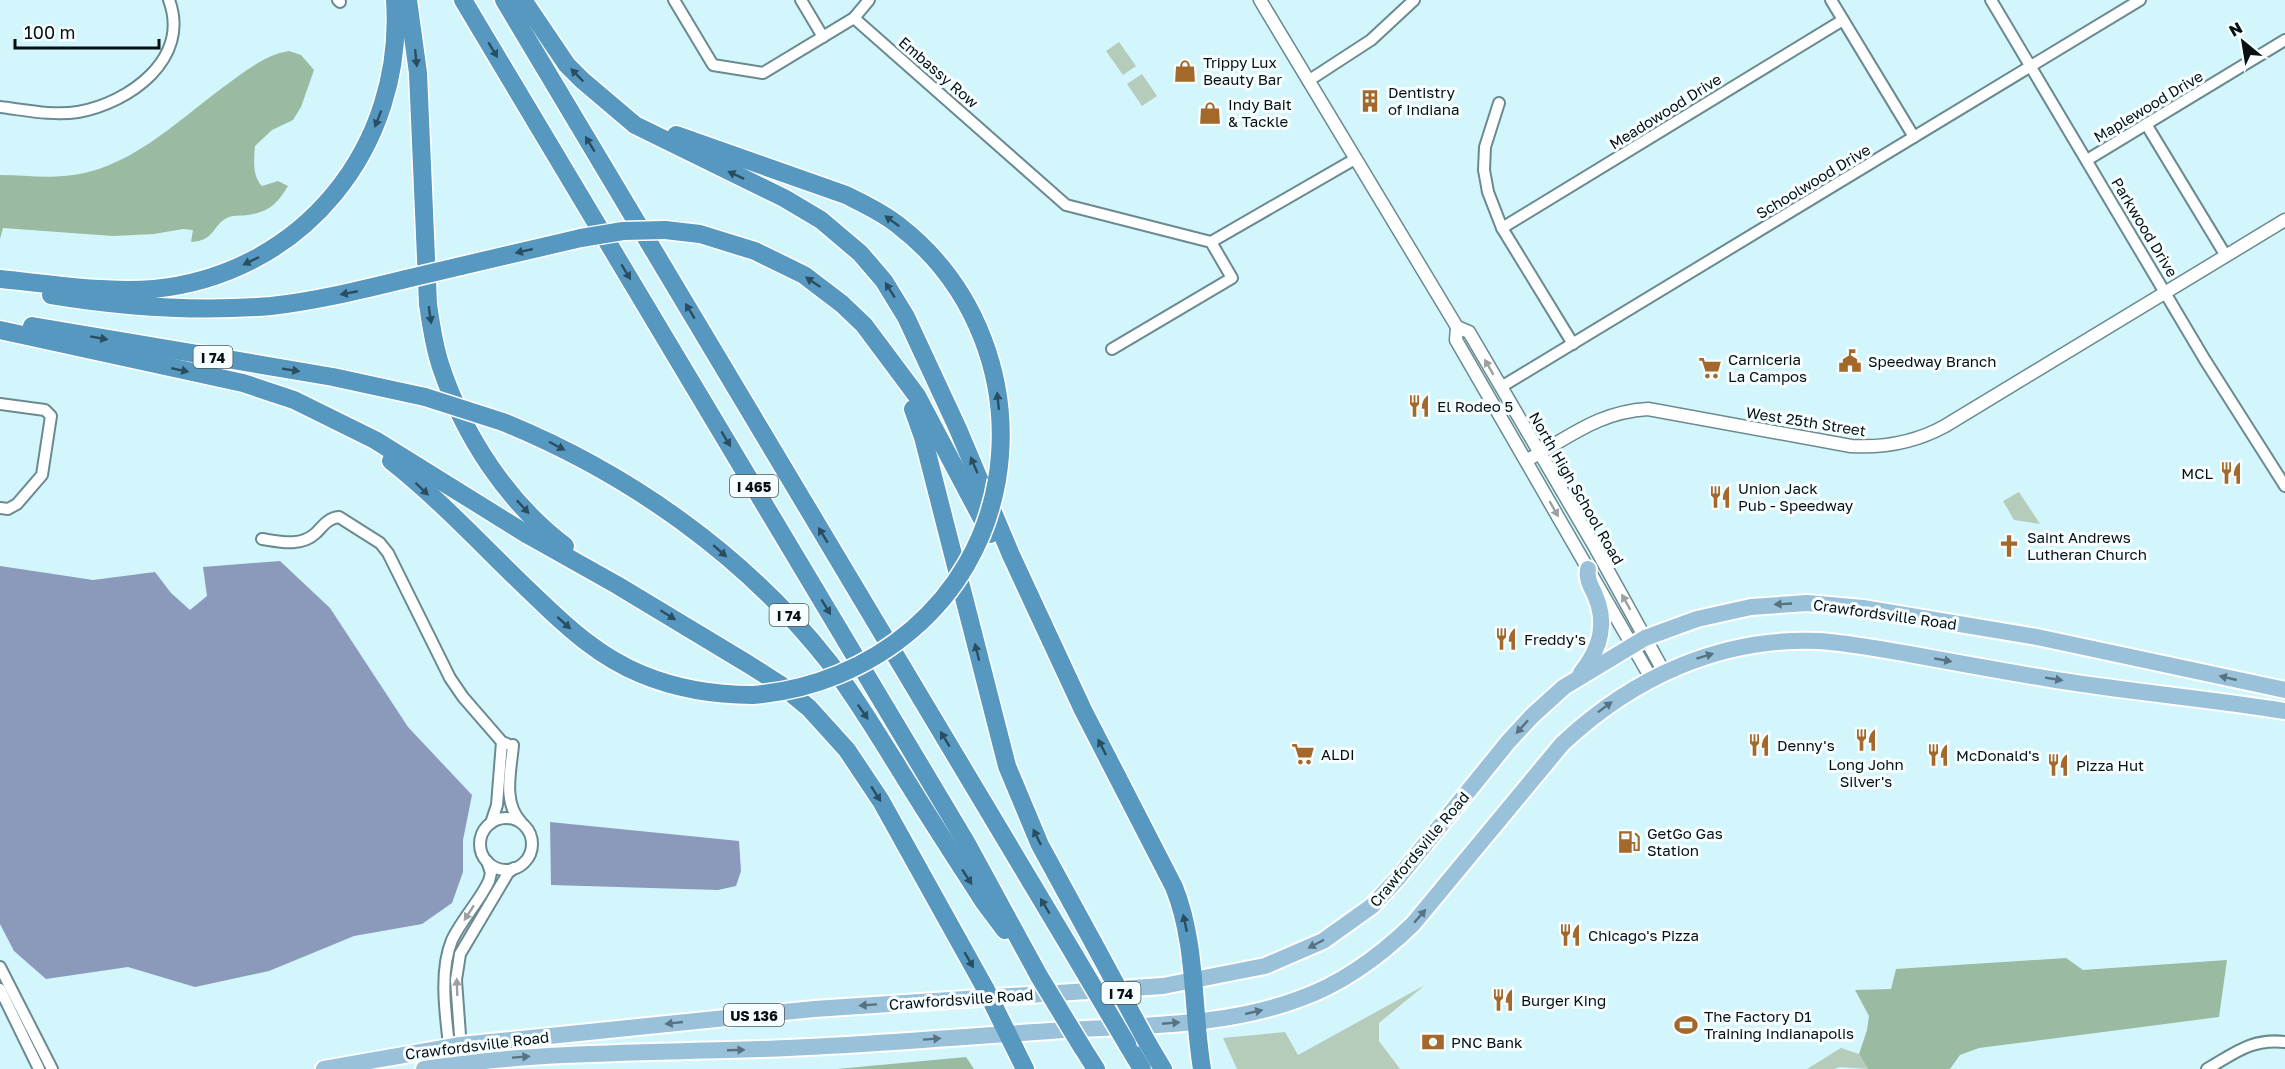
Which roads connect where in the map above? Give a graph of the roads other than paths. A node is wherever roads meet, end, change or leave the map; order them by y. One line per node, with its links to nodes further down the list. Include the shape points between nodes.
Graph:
1 (169, 0): 22 (street, via 174,28 167,54 154,73 128,93 104,105 74,112)
2 (394, 0): 32 (highway, one-way to 32, via 395,44 390,81 370,140 338,190 289,238 242,265 192,282 155,289 105,289)
3 (408, 0): 50 (highway, one-way to 50, via 419,84 428,304 441,366 458,410 499,479 559,542)
4 (463, 0): 63 (highway, I 465, one-way to 63, via 966,842)
5 (504, 0): 78 (highway, I 465, one-way to 5, bridge)
6 (523, 0): 23 (highway, one-way to 6, via 567,64)
7 (674, 0): 17 (street, via 714,65 763,73)
8 (801, 0): 17 (street)
9 (869, 0): 15 (street)
10 (1260, 0): 20 (street, North High School Road)
11 (1414, 0): 20 (street, via 1371,40)
12 (1832, 0): 16 (street)
13 (1991, 0): 19 (street, Parkwood Drive)
14 (2140, 0): 19 (street, Schoolwood Drive)
15 (854, 18): 17 (street); 30 (street, Embassy Row, via 1066,205)
16 (1843, 20): 25 (street); 29 (street, Meadowood Drive)
17 (824, 37)
18 (2285, 40): 24 (street, Maplewood Drive)
19 (2032, 67): 25 (street, Schoolwood Drive); 27 (street, Parkwood Drive)
20 (1308, 81): 26 (street, North High School Road)
21 (1499, 103): 29 (street, via 1484,161 1487,188)
22 (0, 107)
23 (622, 112): 43 (highway, one-way to 23, bridge, via 407,474 563,622 600,652 667,684 713,693 753,695 794,689 837,676 881,654 918,625 944,597 972,555 997,480 1001,430 997,389 983,336 966,302 948,274 917,240 884,215 846,195); 55 (highway, one-way to 23, via 958,429 906,317 884,281 860,253 821,220 635,125)
24 (2146, 124): 27 (street, Maplewood Drive); 31 (street)
25 (1914, 137): 38 (street, Schoolwood Drive)
26 (1354, 159): 30 (street); 36 (street, North High School Road)
27 (2087, 160): 34 (street, Parkwood Drive)
28 (2285, 220): 31 (street, West 25th Street)
29 (1502, 228): 38 (street)
30 (1211, 242): 39 (street, via 1232,278)
31 (2226, 256): 34 (street, West 25th Street)
32 (0, 279)
33 (0, 286): 40 (highway, I 74, one-way to 33, bridge, via 864,325 804,275 738,245 700,234 665,230 581,238 316,299 238,308 125,305)
34 (2166, 292): 44 (street, West 25th Street, via 1945,426 1905,443 1851,446 1648,409 1596,420); 46 (street, Parkwood Drive)
35 (0, 322): 63 (highway, I 74, one-way to 63, bridge, via 333,377 425,397 553,443 615,478 715,546 780,606 869,719 984,902)
36 (1457, 327): 41 (street, North High School Road, one-way to 36, via 1469,332); 45 (street, North High School Road, via 1456,340)
37 (0, 330): 43 (highway, one-way to 43, via 243,383)
38 (1573, 344): 41 (street, Schoolwood Drive)
39 (1112, 349)
40 (896, 369): 55 (highway, via 917,396); 79 (highway, I 74, one-way to 40, bridge, via 1040,845 1007,766 923,437)
41 (1501, 387): 44 (street, North High School Road)
42 (0, 404): 47 (street, via 45,410 51,416 42,475 17,504)
43 (326, 415): 50 (highway, via 375,440 528,535)
44 (1539, 454): 45 (street, West 25th Street); 51 (street, North High School Road, one-way to 44, via 1596,549)
45 (1527, 460): 49 (street, North High School Road, one-way to 49)
46 (2285, 486)
47 (0, 508)
48 (262, 538): 57 (street, via 287,543 304,541 329,520 339,517 380,543 450,678)
49 (1588, 569): 51 (street, North High School Road); 53 (main road, via 1588,580 1601,614 1601,634 1595,652)
50 (618, 585): 66 (highway, one-way to 66, via 782,685 832,733 881,801)
51 (1639, 641): 52 (street, North High School Road); 53 (main road, Crawfordsville Road); 54 (main road, Crawfordsville Road, one-way to 51, via 2036,636 1834,605 1751,607 1697,619)
52 (1658, 675): 56 (main road, Crawfordsville Road, one-way to 56, via 1732,648 1781,642 1834,642 2058,680); 67 (main road, Crawfordsville Road, one-way to 52, via 1245,1014 1298,1000 1343,979 1382,952 1420,917 1562,744 1602,709)
53 (1576, 679): 64 (main road, Crawfordsville Road, one-way to 64, via 1532,716 1398,878 1358,918 1287,958 1242,972)
54 (2285, 690)
55 (1083, 711): 64 (highway, one-way to 55, via 1188,933 1174,887)
56 (2285, 711)
57 (507, 744): 58 (street, via 509,799); 59 (street)
58 (521, 822): 59 (street, via 504,818); 61 (street, via 530,833 532,847 526,860)
59 (491, 823): 60 (street, via 481,842)
60 (488, 861): 61 (street, via 499,868); 70 (street, one-way to 70, via 489,881 455,934 448,954 444,978)
61 (514, 868): 70 (street, one-way to 61, via 460,954)
62 (0, 967): 65 (street)
63 (1039, 976): 77 (highway, I 465, bridge)
64 (1192, 981): 66 (main road, Crawfordsville Road / US 136); 67 (highway)
65 (5, 995): 72 (street); 73 (street)
66 (989, 997): 68 (highway); 70 (main road, Crawfordsville Road / US 136, one-way to 70, via 814,1009)
67 (1196, 1020): 68 (main road, Crawfordsville Road / US 136, one-way to 67); 80 (highway)
68 (1008, 1034): 71 (main road, Crawfordsville Road / US 136, one-way to 68, via 536,1056 819,1047); 76 (highway)
69 (2285, 1042): 81 (street, via 2251,1044)
70 (455, 1046): 71 (street); 74 (main road, Crawfordsville Road / US 136)
71 (457, 1064): 75 (main road, Crawfordsville Road / US 136)
72 (39, 1069)
73 (52, 1069)
74 (324, 1069)
75 (424, 1069)
76 (1025, 1069)
77 (1096, 1069)
78 (1142, 1069)
79 (1163, 1069)
80 (1202, 1069)
81 (2208, 1069)

